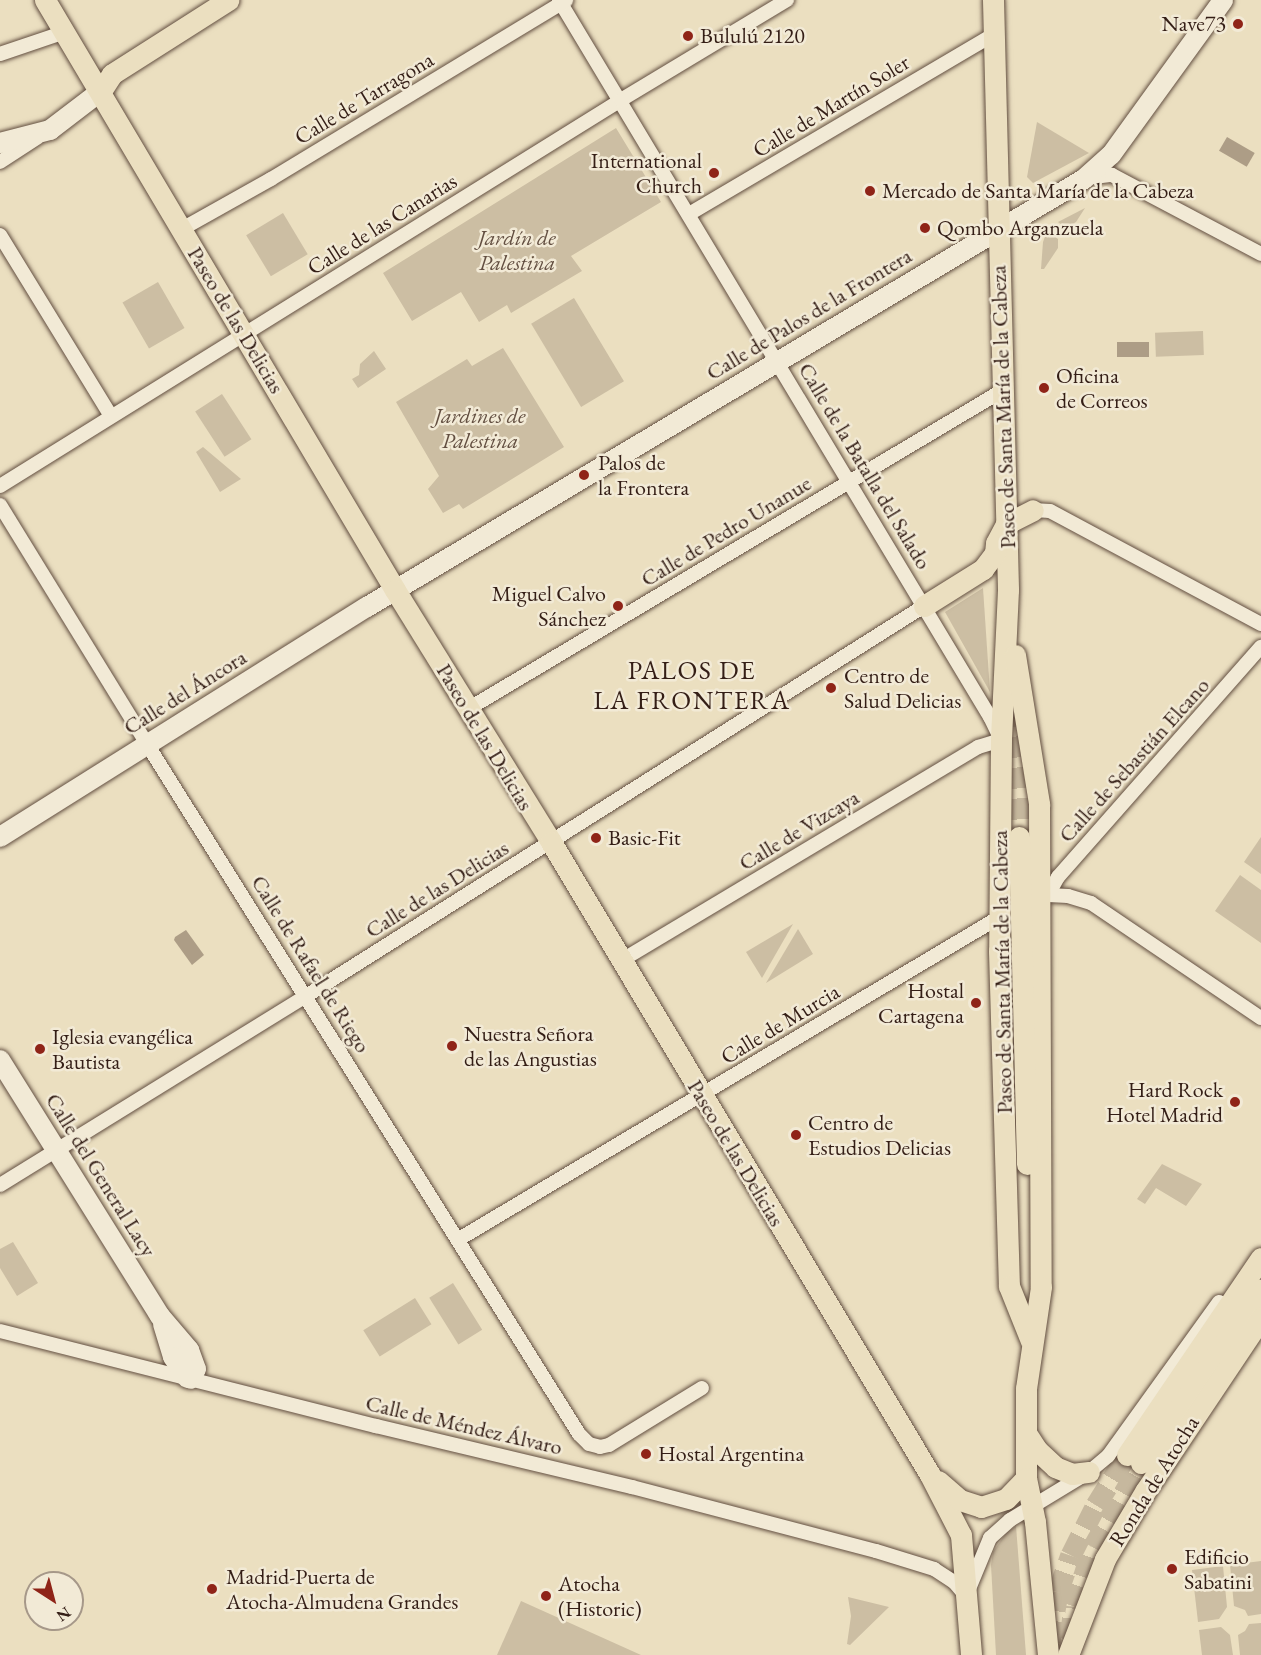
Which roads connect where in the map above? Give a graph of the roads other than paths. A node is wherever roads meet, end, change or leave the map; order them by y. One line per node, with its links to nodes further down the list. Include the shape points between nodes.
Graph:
1 (45, 0): 7 (main road, Paseo de las Delicias)
2 (228, 0): 10 (main road, via 112,74)
3 (787, 0): 11 (street, Calle de las Canarias)
4 (993, 0): 8 (main road, Paseo de Santa María de la Cabeza)
5 (1223, 0): 15 (main road, Calle de Palos de la Frontera, via 1111,155)
6 (562, 1): 11 (street, Calle de la Batalla del Salado); 17 (street, Calle de Tarragona)
7 (64, 32): 9 (street); 10 (main road, Paseo de las Delicias)
8 (994, 34): 16 (street, Calle de Martín Soler); 18 (main road, Paseo de Santa María de la Cabeza)
9 (0, 54)
10 (100, 91): 12 (main road); 17 (main road, Paseo de las Delicias)
11 (621, 100): 16 (street, Calle de la Batalla del Salado); 21 (street, Calle de las Canarias)
12 (50, 130): 13 (main road); 14 (street)
13 (0, 144)
14 (0, 162)
15 (1084, 179): 18 (main road, Calle de Palos de la Frontera); 20 (street, via 1112,175)
16 (689, 214): 22 (street, Calle de la Batalla del Salado)
17 (182, 229): 21 (main road, Paseo de las Delicias)
18 (998, 229): 22 (main road, Calle de Palos de la Frontera); 23 (main road, Paseo de Santa María de la Cabeza)
19 (0, 236): 24 (street)
20 (1261, 254)
21 (244, 335): 24 (street, Calle de las Canarias); 31 (main road, Paseo de las Delicias)
22 (777, 361): 25 (street, Calle de la Batalla del Salado); 31 (main road, Calle de Palos de la Frontera)
23 (1005, 389): 25 (street, Calle de Pedro Unanue); 27 (main road, Paseo de Santa María de la Cabeza)
24 (111, 416): 26 (street, Calle de las Canarias)
25 (849, 482): 33 (street, Calle de la Batalla del Salado); 36 (street, Calle de Pedro Unanue)
26 (0, 486)
27 (1006, 493): 29 (main road, via 1022,509); 30 (main road, Paseo de Santa María de la Cabeza)
28 (0, 505): 38 (street, Calle de Rafael de Riego)
29 (1033, 510): 30 (main road); 34 (street, via 1061,517)
30 (1006, 524): 32 (main road, Paseo de Santa María de la Cabeza); 33 (main road, via 995,553 983,569)
31 (395, 590): 36 (main road, Paseo de las Delicias); 38 (main road, Calle del Áncora)
32 (1008, 598): 37 (main road, Paseo de Santa María de la Cabeza); 42 (main road, Paseo de Santa María de la Cabeza, via 1038,804)
33 (924, 606): 37 (street, Calle de la Batalla del Salado); 41 (street, Calle de las Delicias)
34 (1261, 624)
35 (1261, 647): 42 (street, Calle de Sebastián Elcano, via 1058,877)
36 (468, 709): 41 (main road, Paseo de las Delicias)
37 (1001, 740): 43 (main road, Paseo de Santa María de la Cabeza); 44 (street, Calle de Vizcaya, via 978,747)
38 (147, 744): 39 (main road, Calle del Áncora); 45 (street, Calle de Rafael de Riego)
39 (0, 837)
40 (1019, 837): 57 (main road, Paseo de Santa María de la Cabeza)
41 (551, 842): 44 (main road, Paseo de las Delicias); 45 (street, Calle de las Delicias)
42 (1044, 898): 46 (street, via 1068,896 1091,903); 57 (main road, Paseo de Santa María de la Cabeza, via 1041,1287)
43 (998, 918): 48 (street, Calle de Murcia); 57 (main road, Paseo de Santa María de la Cabeza, via 1009,1286)
44 (621, 961): 48 (main road, Paseo de las Delicias)
45 (306, 996): 49 (street, Calle de las Delicias); 51 (street, Calle de Rafael de Riego)
46 (1261, 1018)
47 (0, 1060): 49 (main road, Calle del General Lacy)
48 (702, 1096): 51 (street, Calle de Murcia); 62 (main road, Paseo de las Delicias)
49 (57, 1150): 50 (street, Calle de las Delicias); 58 (main road, Calle del General Lacy, via 160,1316 173,1358)
50 (0, 1185)
51 (459, 1239): 59 (street, Calle de Rafael de Riego, via 588,1444 609,1445)
52 (1261, 1245): 61 (street, via 1108,1456)
53 (1261, 1258): 54 (main road, Ronda de Atocha, via 1134,1459)
54 (1261, 1290)
55 (1261, 1318): 68 (main road, Ronda de Atocha, via 1146,1490 1105,1560)
56 (0, 1331): 58 (street, Calle de Méndez Álvaro)
57 (1031, 1341): 60 (main road, Paseo de Santa María de la Cabeza)
58 (189, 1378): 65 (street, Calle de Méndez Álvaro, via 918,1562 946,1576)
59 (702, 1388)
60 (1026, 1433): 61 (main road, via 1055,1467 1072,1474); 63 (main road, Paseo de Santa María de la Cabeza)
61 (1089, 1472): 64 (street)
62 (929, 1473): 63 (main road, via 960,1500 981,1507 1006,1498); 65 (main road, via 961,1535)
63 (1027, 1481): 64 (main road, Paseo de Santa María de la Cabeza)
64 (1031, 1507): 65 (street, via 990,1538); 67 (main road, Paseo de Santa María de la Cabeza)
65 (966, 1596): 66 (main road)
66 (971, 1655)
67 (1048, 1655)
68 (1068, 1655)

